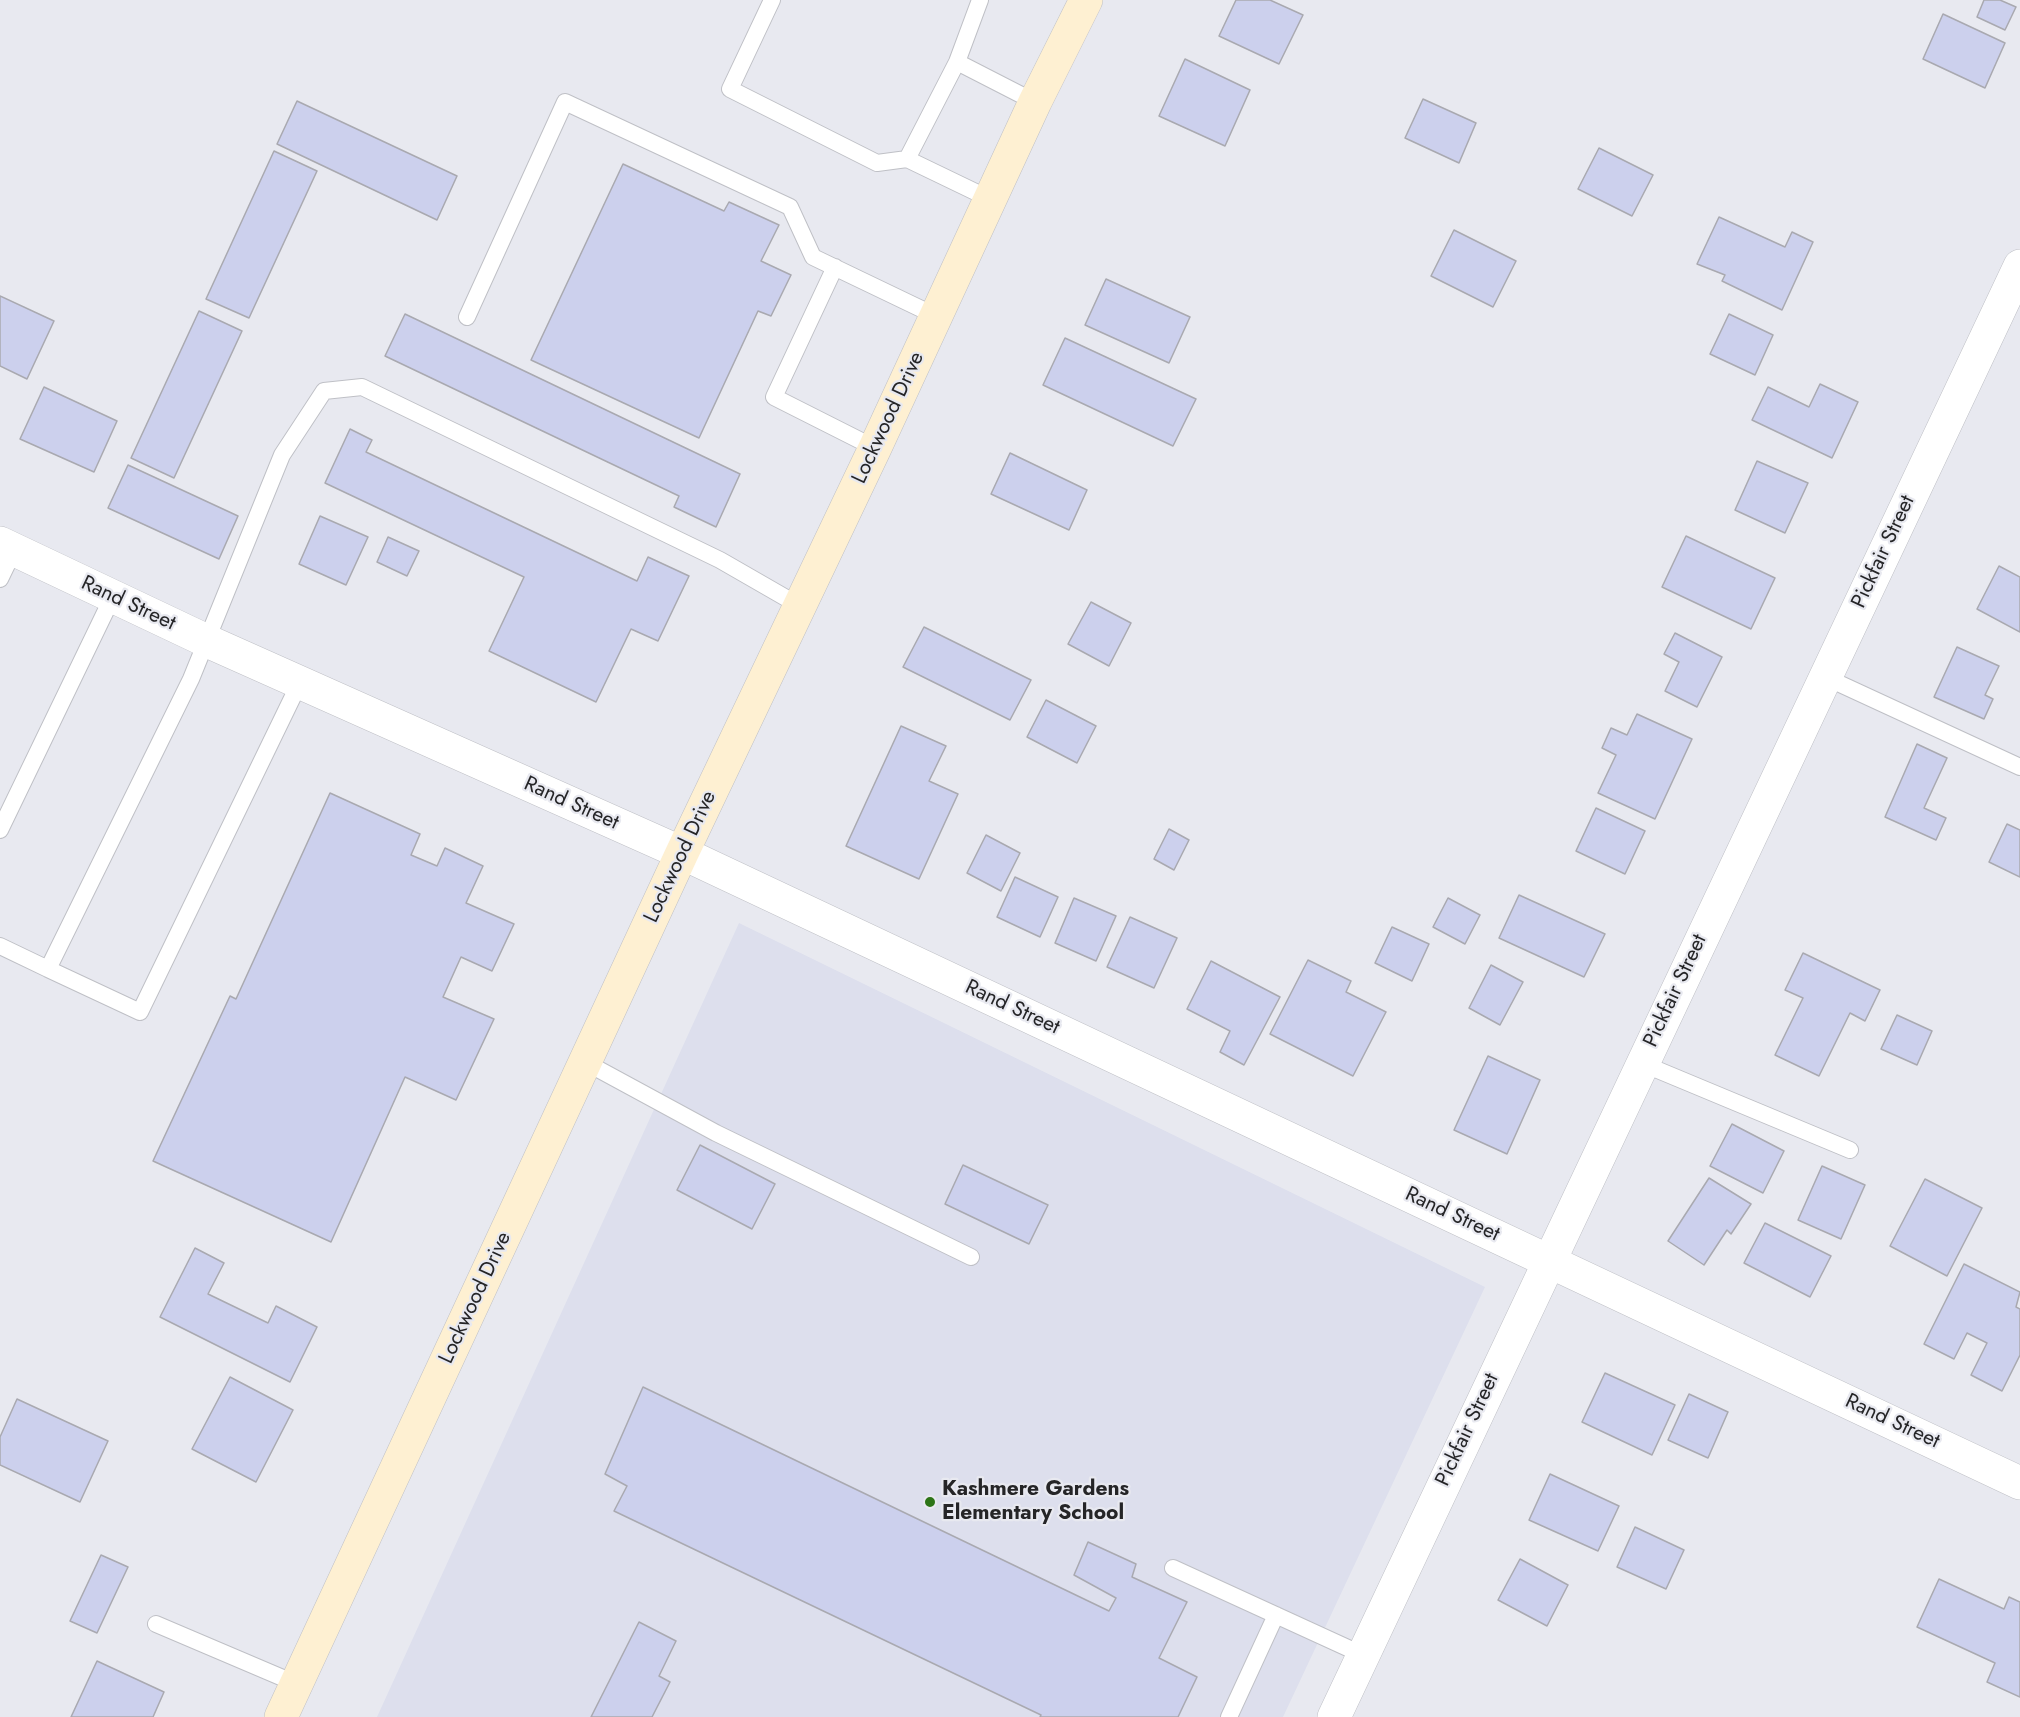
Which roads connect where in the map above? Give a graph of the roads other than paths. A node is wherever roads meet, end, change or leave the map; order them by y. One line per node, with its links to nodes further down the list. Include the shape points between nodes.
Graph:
1 (772, 0): 6 (lane, via 730,89 877,163)
2 (980, 0): 4 (lane)
3 (1086, 0): 5 (main road, Lockwood Drive)
4 (957, 62): 5 (lane); 6 (lane)
5 (1035, 102): 7 (main road, Lockwood Drive)
6 (907, 159): 7 (lane)
7 (990, 199): 10 (main road, Lockwood Drive)
8 (2020, 266): 18 (street, Pickfair Street)
9 (835, 267): 10 (lane); 11 (lane, via 813,257 790,207 565,102); 12 (lane, via 774,397)
10 (936, 316): 12 (main road, Lockwood Drive)
11 (467, 317)
12 (875, 448): 16 (main road, Lockwood Drive)
13 (7, 546): 14 (lane); 15 (street, Rand Street)
14 (0, 579)
15 (113, 596): 17 (street, Rand Street); 21 (lane)
16 (800, 606): 17 (lane, via 720,560 362,387 324,391 282,455); 22 (main road, Lockwood Drive)
17 (207, 641): 19 (street, Rand Street); 24 (lane)
18 (1825, 677): 20 (lane); 26 (street, Pickfair Street)
19 (300, 682): 22 (street, Rand Street); 24 (lane, via 140,1012)
20 (2020, 767)
21 (0, 831)
22 (682, 853): 25 (main road, Lockwood Drive); 29 (street, Rand Street)
23 (0, 946): 24 (lane)
24 (48, 969)
25 (585, 1062): 28 (lane, via 716,1133); 35 (main road, Lockwood Drive)
26 (1641, 1063): 27 (lane); 29 (street, Pickfair Street)
27 (1850, 1150)
28 (971, 1257)
29 (1548, 1260): 30 (street, Rand Street); 34 (street, Pickfair Street)
30 (2020, 1483)
31 (1173, 1568): 32 (lane)
32 (1276, 1615): 34 (lane); 37 (lane)
33 (156, 1624): 35 (lane)
34 (1363, 1655): 38 (street, Pickfair Street)
35 (297, 1684): 36 (main road, Lockwood Drive)
36 (281, 1717)
37 (1229, 1717)
38 (1334, 1717)

